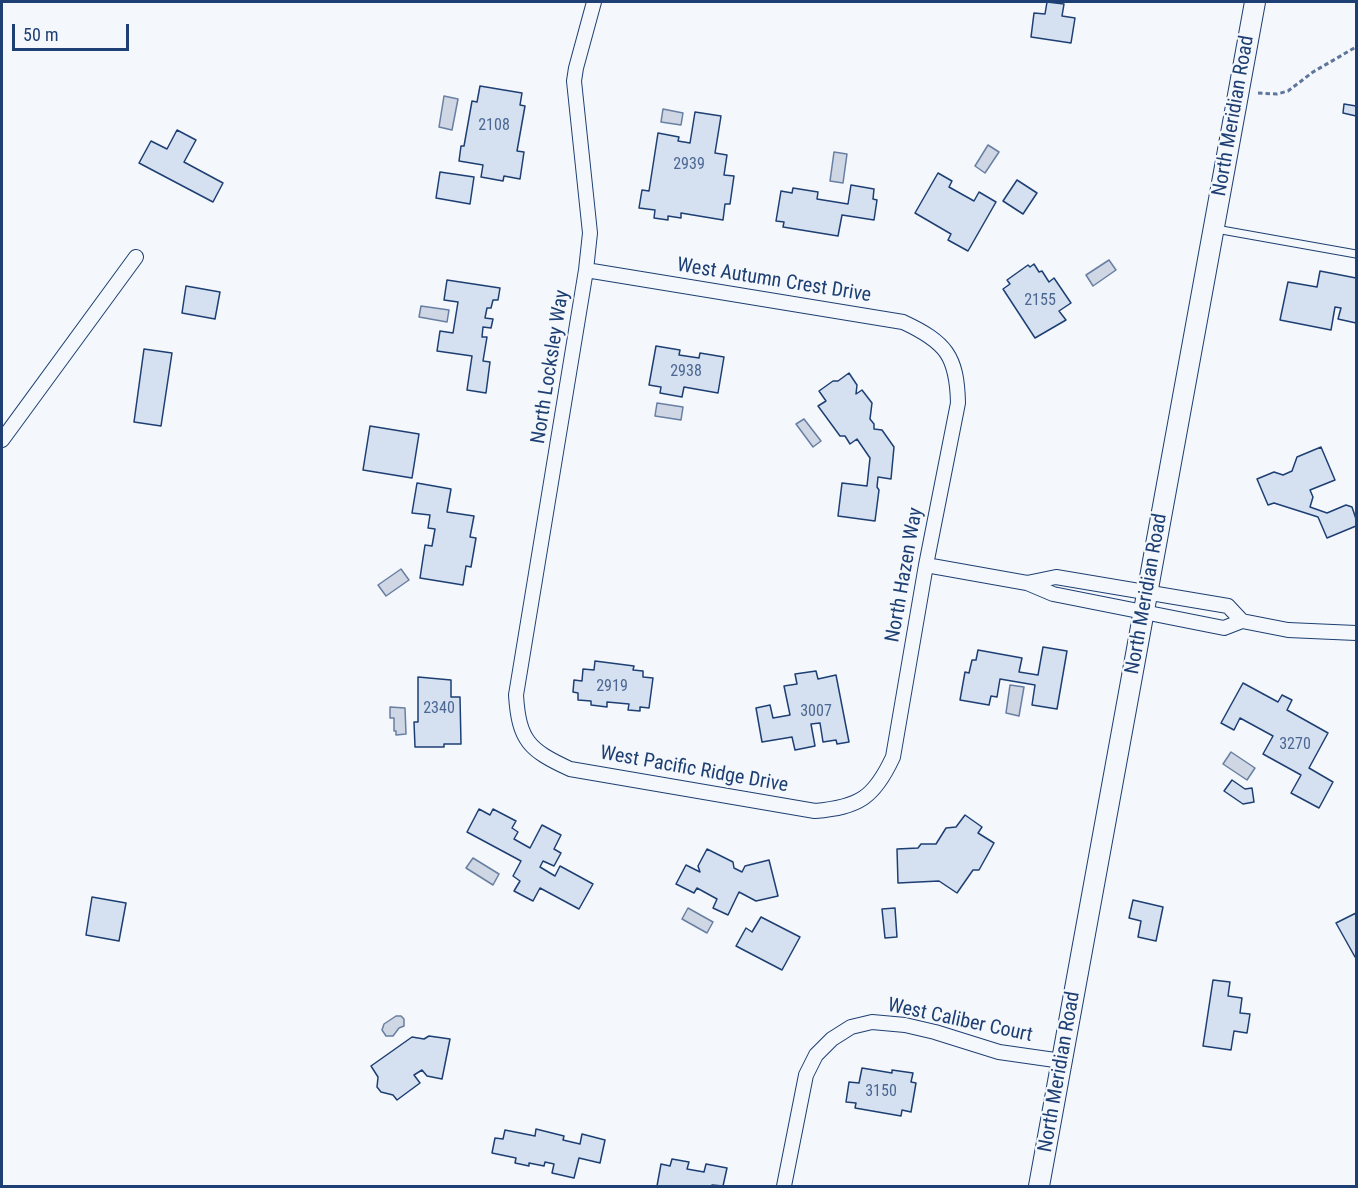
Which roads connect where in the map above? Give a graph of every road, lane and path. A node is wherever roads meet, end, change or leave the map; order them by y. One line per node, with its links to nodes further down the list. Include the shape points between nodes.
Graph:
1 (594, 2): 8 (street, North Locksley Way, via 574,81 590,233)
2 (1255, 2): 5 (street, North Meridian Road)
3 (1356, 47): 4 (path, via 1288,92)
4 (1258, 93)
5 (1213, 229): 6 (lane); 13 (street, North Meridian Road)
6 (1356, 254)
7 (136, 257): 10 (street)
8 (586, 270): 9 (street, West Autumn Crest Drive, via 903,322 927,333); 17 (street, North Locksley Way, via 516,695 517,716)
9 (947, 352): 11 (street, North Hazen Way, via 957,378 958,403)
10 (2, 440)
11 (926, 565): 12 (street); 18 (street, North Hazen Way, via 893,757 883,779)
12 (1027, 583): 13 (street, via 1056,577); 14 (street, via 1053,594)
13 (1147, 592): 14 (street, North Meridian Road); 15 (street, via 1228,606)
14 (1144, 612): 15 (street, via 1224,628); 19 (street, North Meridian Road)
15 (1242, 621): 16 (street, via 1288,630)
16 (1356, 633)
17 (525, 738): 18 (street, West Pacific Ridge Drive, via 542,756 577,770 815,811 840,809)
18 (864, 799)
19 (1062, 1061): 20 (street, West Caliber Court, via 999,1052 905,1025 872,1022 851,1027 816,1055 806,1075); 21 (street, North Meridian Road)
20 (784, 1186)
21 (1039, 1186)

